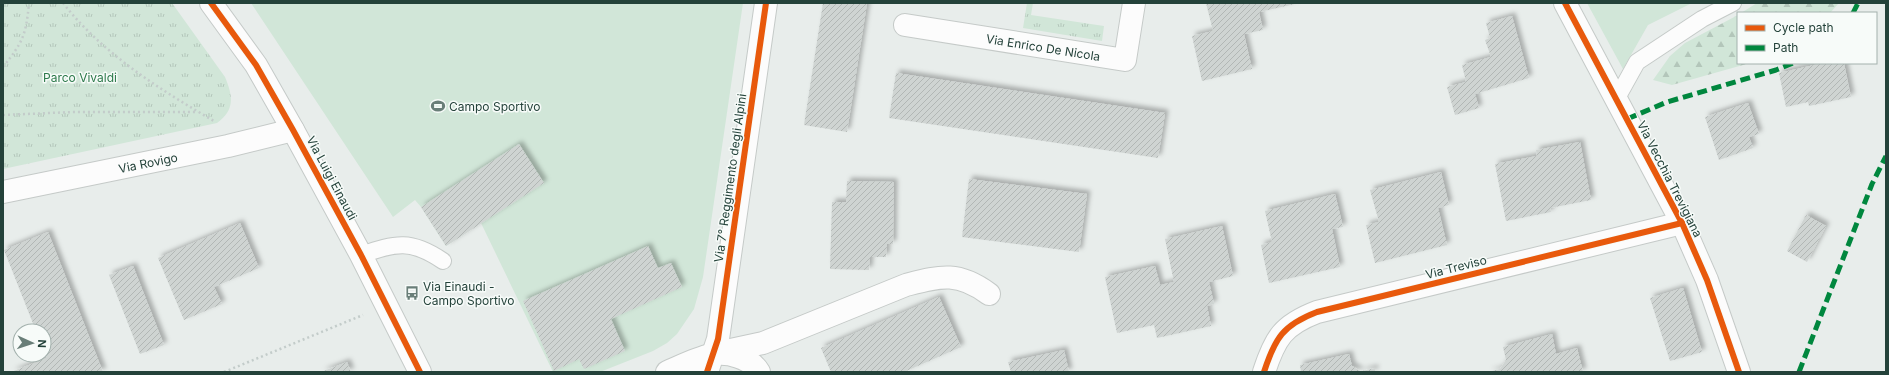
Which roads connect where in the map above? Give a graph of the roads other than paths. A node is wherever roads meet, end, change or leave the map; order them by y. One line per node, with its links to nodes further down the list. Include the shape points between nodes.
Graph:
1 (211, 3): 8 (street, Via Luigi Einaudi, via 256,65)
2 (766, 3): 14 (street, Via 7° Reggimento degli Alpini, via 718,339)
3 (1134, 3): 6 (street, Via Enrico De Nicola, via 1125,60)
4 (1565, 3): 7 (street, Via Vecchia Trevigiana)
5 (1733, 3): 7 (lane, via 1702,19 1637,62)
6 (905, 25)
7 (1617, 98): 10 (street, Via Vecchia Trevigiana)
8 (294, 130): 9 (street, Via Rovigo); 11 (street, Via Luigi Einaudi)
9 (3, 192)
10 (1682, 223): 17 (street, Via Treviso, via 1317,312 1298,319 1283,331 1270,353); 18 (street, Via Vecchia Trevigiana, via 1707,280)
11 (361, 255): 12 (lane, via 388,246 405,244 427,250); 15 (street, Via Luigi Einaudi)
12 (443, 261)
13 (989, 294): 14 (street, via 974,283 950,276 928,279 906,285 763,343)
14 (694, 367): 16 (street, via 740,356)
15 (420, 372)
16 (759, 372)
17 (1264, 372)
18 (1739, 372)

